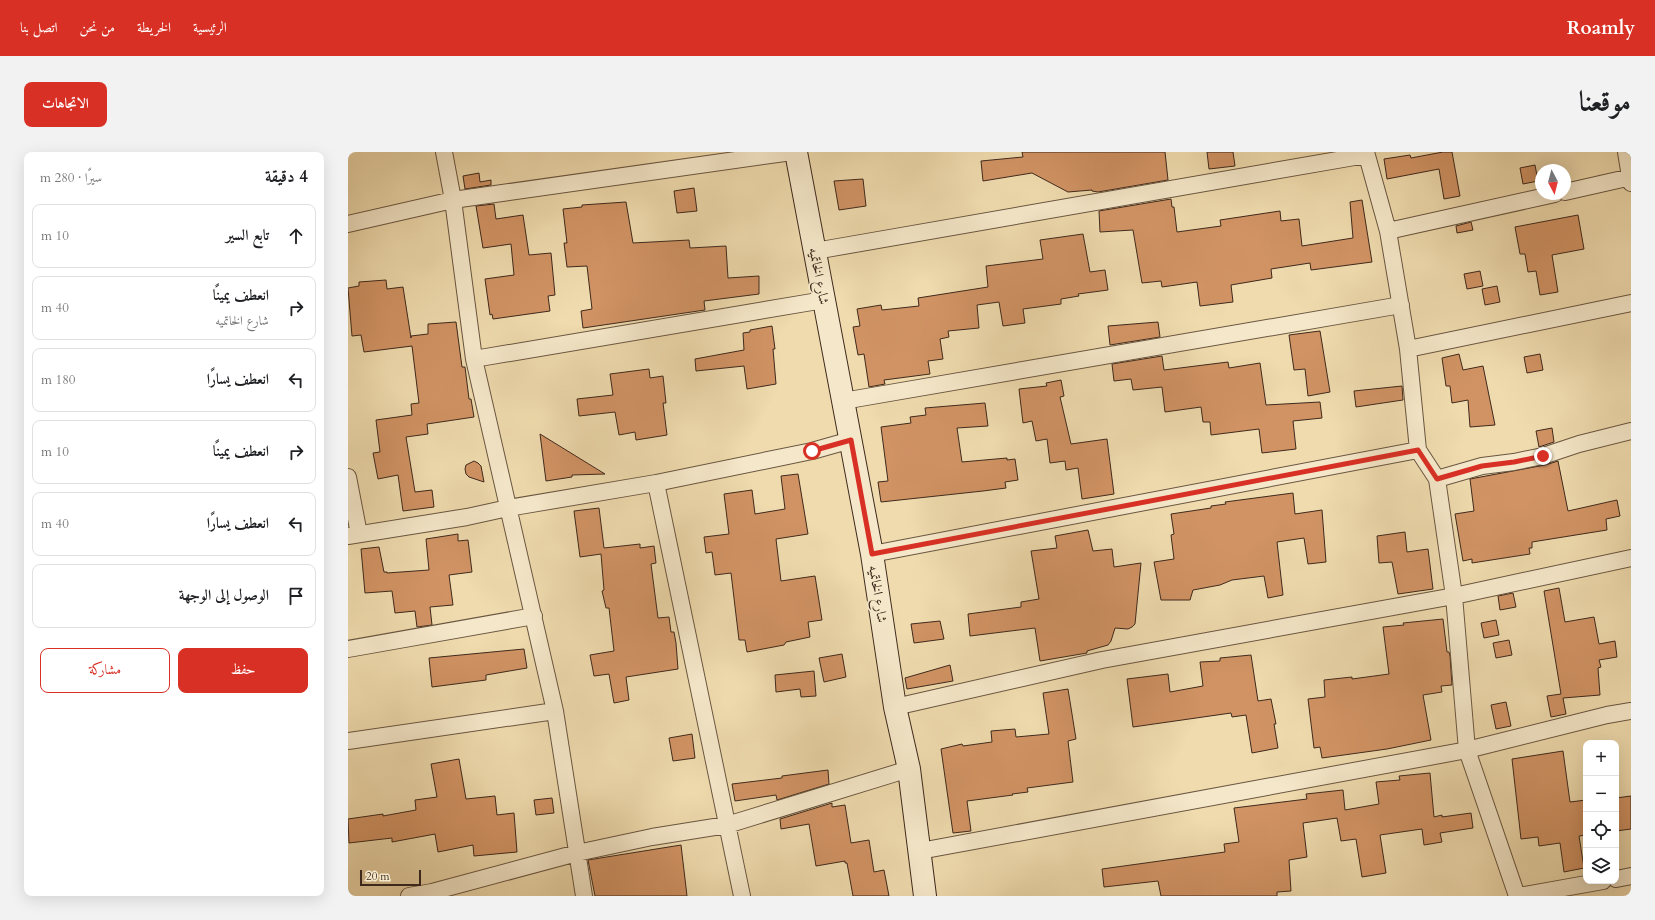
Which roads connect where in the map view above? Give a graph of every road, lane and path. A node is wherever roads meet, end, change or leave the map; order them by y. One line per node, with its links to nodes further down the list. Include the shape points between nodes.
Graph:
1 (444, 152): 9 (street)
2 (792, 152): 9 (street)
3 (796, 152): 12 (street, شارع الخاتميه)
4 (1626, 152): 6 (street)
5 (1366, 153): 11 (street); 12 (street)
6 (1631, 179): 7 (street)
7 (1571, 191)
8 (1535, 198): 11 (street)
9 (453, 200): 10 (street); 17 (street)
10 (348, 224)
11 (1388, 231): 15 (street)
12 (814, 251): 13 (street, شارع الخاتميه)
13 (824, 300): 17 (street); 18 (street, شارع الخاتميه)
14 (1631, 303): 16 (street)
15 (1400, 305): 16 (street); 18 (street)
16 (1408, 349): 21 (street)
17 (474, 359): 25 (street)
18 (843, 401): 20 (street, شارع الخاتميه)
19 (1631, 431): 23 (street, via 1543,456 1482,466)
20 (851, 440): 24 (street, via 812,451); 27 (street, شارع الخاتميه)
21 (1418, 450): 23 (street); 27 (street)
22 (348, 477): 26 (street)
23 (1437, 479): 29 (street)
24 (656, 483): 25 (street); 38 (street)
25 (508, 508): 26 (street); 30 (street)
26 (354, 535)
27 (872, 554): 32 (street, شارع الخاتميه)
28 (1631, 558): 29 (street)
29 (1454, 596): 32 (street, via 1102,660); 36 (street)
30 (534, 616): 31 (street); 33 (street)
31 (348, 649)
32 (895, 706): 37 (street, شارع الخاتميه)
33 (555, 711): 35 (street); 40 (street)
34 (1631, 711): 36 (street)
35 (348, 741)
36 (1467, 750): 39 (street); 49 (street)
37 (909, 769): 38 (street); 39 (street, شارع الخاتميه)
38 (727, 825): 40 (street); 47 (street)
39 (920, 851): 48 (street, شارع الخاتميه)
40 (577, 853): 44 (street); 46 (street)
41 (1631, 876): 42 (street)
42 (1619, 878)
43 (1586, 884): 49 (street)
44 (432, 894): 45 (street)
45 (409, 896)
46 (584, 896)
47 (742, 896)
48 (925, 896)
49 (1518, 896)

